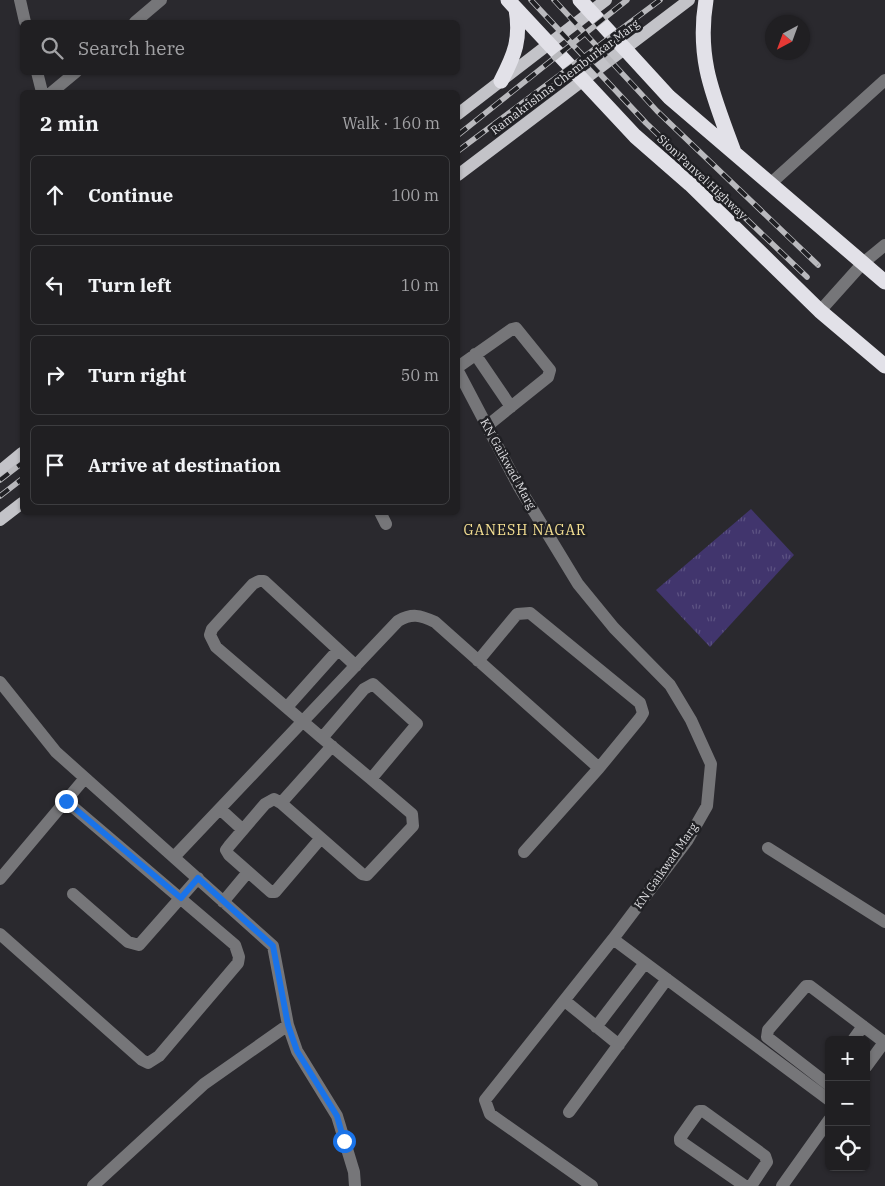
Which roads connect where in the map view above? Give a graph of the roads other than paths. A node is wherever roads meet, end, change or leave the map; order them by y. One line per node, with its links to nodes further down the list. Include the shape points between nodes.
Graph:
1 (20, 0): 8 (street)
2 (161, 0): 9 (street)
3 (606, 0): 7 (main road)
4 (690, 0): 11 (main road, Ramakrishna Chemburkar Marg)
5 (706, 0): 20 (highway, via 701,27 707,80)
6 (512, 4): 10 (highway, Sion Panvel Highway); 16 (highway, via 520,30)
7 (585, 6): 10 (main road); 11 (highway)
8 (25, 20)
9 (137, 20)
10 (549, 43): 14 (highway, Sion Panvel Highway); 16 (main road)
11 (625, 49): 14 (main road, Ramakrishna Chemburkar Marg); 20 (highway, via 669,97)
12 (38, 75): 17 (street)
13 (72, 75): 18 (street)
14 (583, 80): 21 (main road, Ramakrishna Chemburkar Marg); 26 (highway, Sion Panvel Highway, via 635,136 690,184)
15 (885, 80): 22 (street)
16 (501, 81): 19 (main road)
17 (42, 90)
18 (54, 90)
19 (460, 112)
20 (734, 153): 22 (highway)
21 (460, 173)
22 (770, 184): 24 (highway)
23 (885, 245): 24 (street)
24 (863, 263): 25 (highway); 26 (street)
25 (885, 282)
26 (820, 311): 29 (highway, Sion Panvel Highway)
27 (475, 354): 28 (street); 31 (street); 31 (street, via 516,328 550,370 548,377)
28 (460, 365)
29 (885, 366)
30 (460, 375): 32 (street, KN Gaikwad Marg)
31 (511, 407): 32 (street)
32 (487, 426): 65 (street, KN Gaikwad Marg, via 519,487 578,584 614,628 670,685 691,720 710,764 707,806 687,841)
33 (20, 457): 34 (main road)
34 (0, 471)
35 (20, 505): 36 (main road)
36 (0, 520)
37 (338, 650): 39 (street); 42 (street); 42 (street, via 264,581 253,584 218,623 210,635 216,647)
38 (478, 661): 39 (street, via 435,622 423,616 409,615 398,621); 46 (street); 46 (street, via 517,614 530,613 640,703 643,713 640,718)
39 (356, 666): 41 (street)
40 (0, 682): 47 (street, via 56,752)
41 (330, 694): 43 (street); 44 (street)
42 (287, 708): 44 (street)
43 (346, 710): 45 (street); 48 (street, via 373,684 417,724)
44 (303, 722): 45 (street); 51 (street)
45 (327, 742): 48 (street); 50 (street)
46 (598, 768): 55 (street)
47 (86, 778): 49 (street); 56 (street)
48 (371, 779): 53 (street, via 412,814 413,826 367,875)
49 (66, 801): 59 (street); 61 (street)
50 (281, 803): 52 (street, via 269,800); 53 (street)
51 (220, 809): 52 (street); 56 (street)
52 (243, 830): 57 (street, via 226,850)
53 (321, 838): 57 (street, via 275,892)
54 (768, 848): 63 (street)
55 (524, 852)
56 (174, 857): 58 (street)
57 (248, 872): 62 (street)
58 (198, 878): 61 (street); 62 (street)
59 (0, 879)
60 (73, 894): 61 (street, via 134,945 145,940)
61 (181, 898): 64 (street, via 235,945 240,957 238,964 159,1056 148,1062)
62 (224, 902): 69 (street, via 273,946)
63 (885, 922)
64 (0, 934)
65 (613, 939): 66 (street); 68 (street, KN Gaikwad Marg)
66 (646, 963): 67 (street); 71 (street)
67 (667, 979): 74 (street); 77 (street)
68 (565, 1001): 71 (street); 82 (street, KN Gaikwad Marg, via 486,1100 490,1114)
69 (288, 1025): 80 (street, via 204,1084); 81 (street, via 297,1051 337,1116 354,1172)
70 (863, 1026): 72 (street); 73 (street); 76 (street, via 806,986 768,1030 767,1037 772,1042)
71 (596, 1027): 74 (street)
72 (856, 1036)
73 (885, 1042): 75 (street)
74 (619, 1045): 78 (street)
75 (870, 1062)
76 (825, 1078)
77 (825, 1097)
78 (569, 1112)
79 (825, 1126): 85 (street)
80 (93, 1186)
81 (355, 1186)
82 (592, 1186)
83 (745, 1186): 84 (street, via 680,1141 700,1111 765,1156 766,1162)
84 (751, 1186)
85 (782, 1186)

